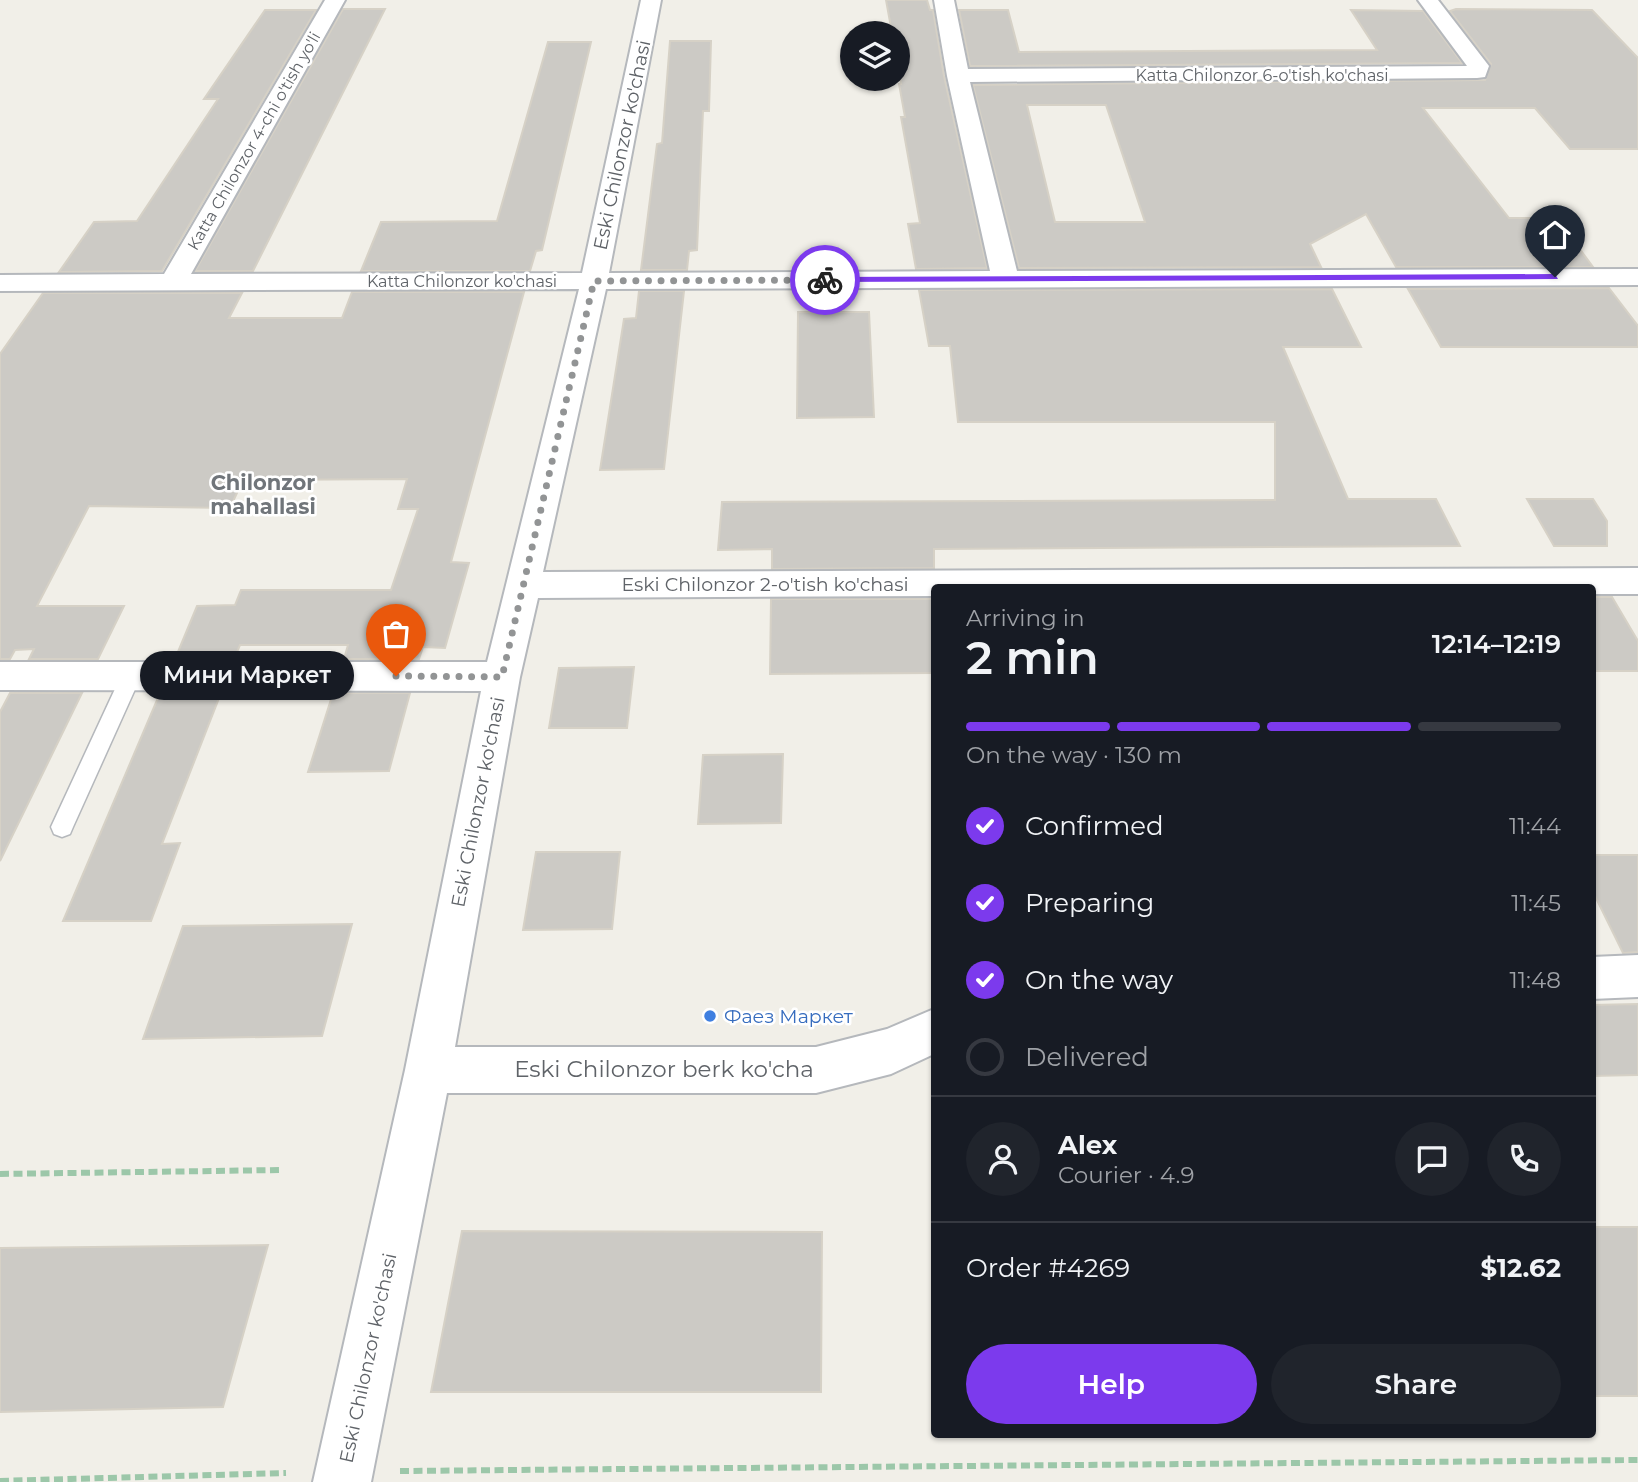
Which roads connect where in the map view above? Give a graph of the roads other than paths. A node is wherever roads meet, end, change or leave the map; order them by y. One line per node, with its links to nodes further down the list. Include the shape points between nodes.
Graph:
1 (335, 0): 9 (street, Katta Chilonzor 4-chi o'tish yo'li)
2 (651, 0): 8 (street, Eski Chilonzor ko'chasi)
3 (944, 0): 5 (street)
4 (1428, 0): 5 (street, Katta Chilonzor 6-o'tish ko'chasi, via 1478,66 1477,72)
5 (958, 76): 7 (street)
6 (1638, 276): 7 (street, Katta Chilonzor ko'chasi)
7 (1004, 279): 8 (street, Katta Chilonzor ko'chasi)
8 (594, 281): 9 (street, Katta Chilonzor ko'chasi); 12 (street, Eski Chilonzor ko'chasi)
9 (173, 282): 10 (street, Katta Chilonzor ko'chasi)
10 (0, 283)
11 (1638, 581): 12 (street, Eski Chilonzor 2-o'tish ko'chasi)
12 (522, 585): 15 (street, Eski Chilonzor ko'chasi)
13 (0, 676): 14 (street)
14 (131, 676): 15 (street); 16 (lane)
15 (502, 677): 20 (street, Eski Chilonzor ko'chasi)
16 (62, 827)
17 (1638, 976): 18 (street)
18 (1596, 978)
19 (931, 1032): 20 (street, Eski Chilonzor berk ko'cha, via 891,1051 816,1070)
20 (428, 1070): 21 (street, Eski Chilonzor ko'chasi)
21 (343, 1477)

